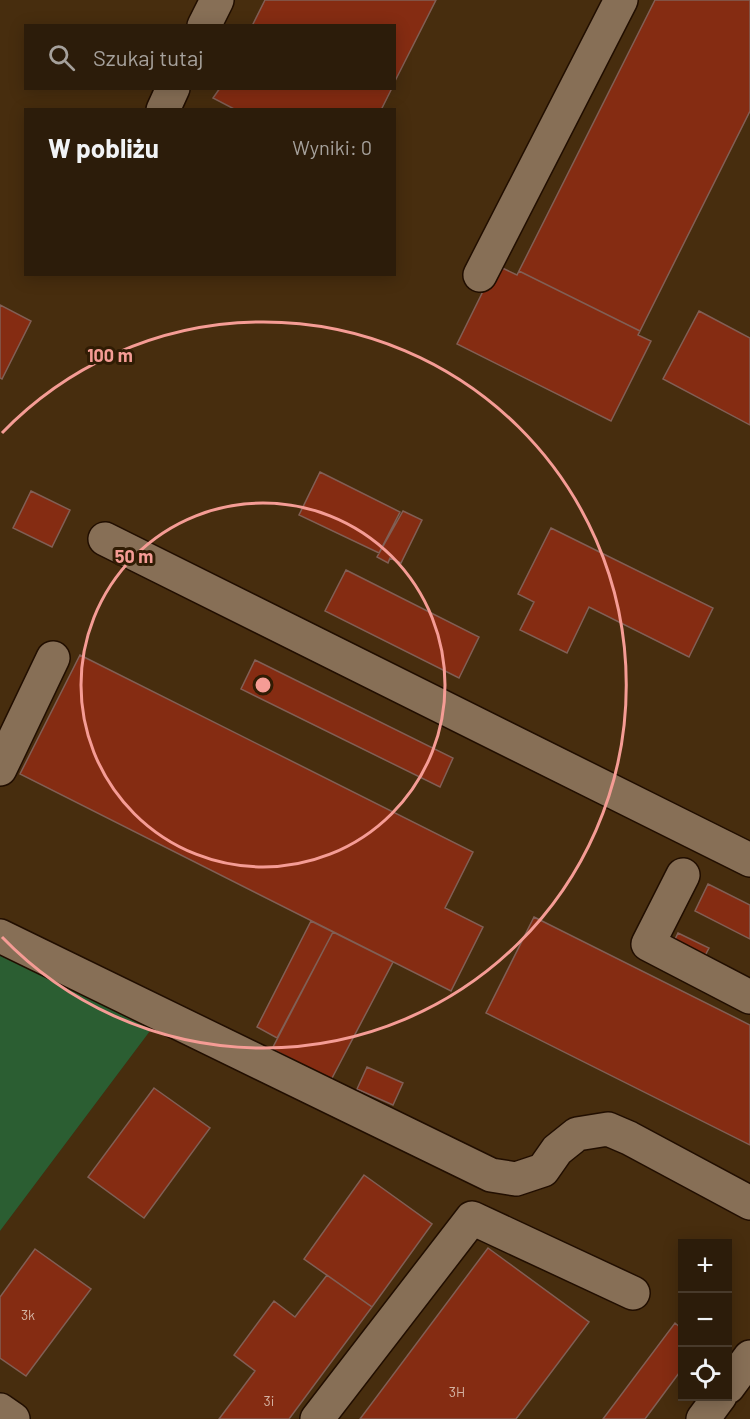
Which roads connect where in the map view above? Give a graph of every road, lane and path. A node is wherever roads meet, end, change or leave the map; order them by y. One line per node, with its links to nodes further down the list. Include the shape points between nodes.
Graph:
1 (217, 0): 3 (lane)
2 (618, 1): 6 (lane)
3 (205, 24)
4 (172, 90): 5 (lane)
5 (164, 108)
6 (480, 275)
7 (105, 539): 10 (lane)
8 (53, 658): 9 (lane)
9 (0, 769)
10 (750, 860)
11 (683, 875): 13 (lane, via 648,944)
12 (0, 936): 14 (lane, via 491,1175 516,1179 543,1170 557,1150 577,1134 608,1130)
13 (750, 997)
14 (750, 1203)
15 (633, 1293): 20 (lane, via 472,1218)
16 (750, 1357): 17 (lane)
17 (716, 1406)
18 (0, 1410): 19 (lane)
19 (12, 1419)
20 (317, 1419)

